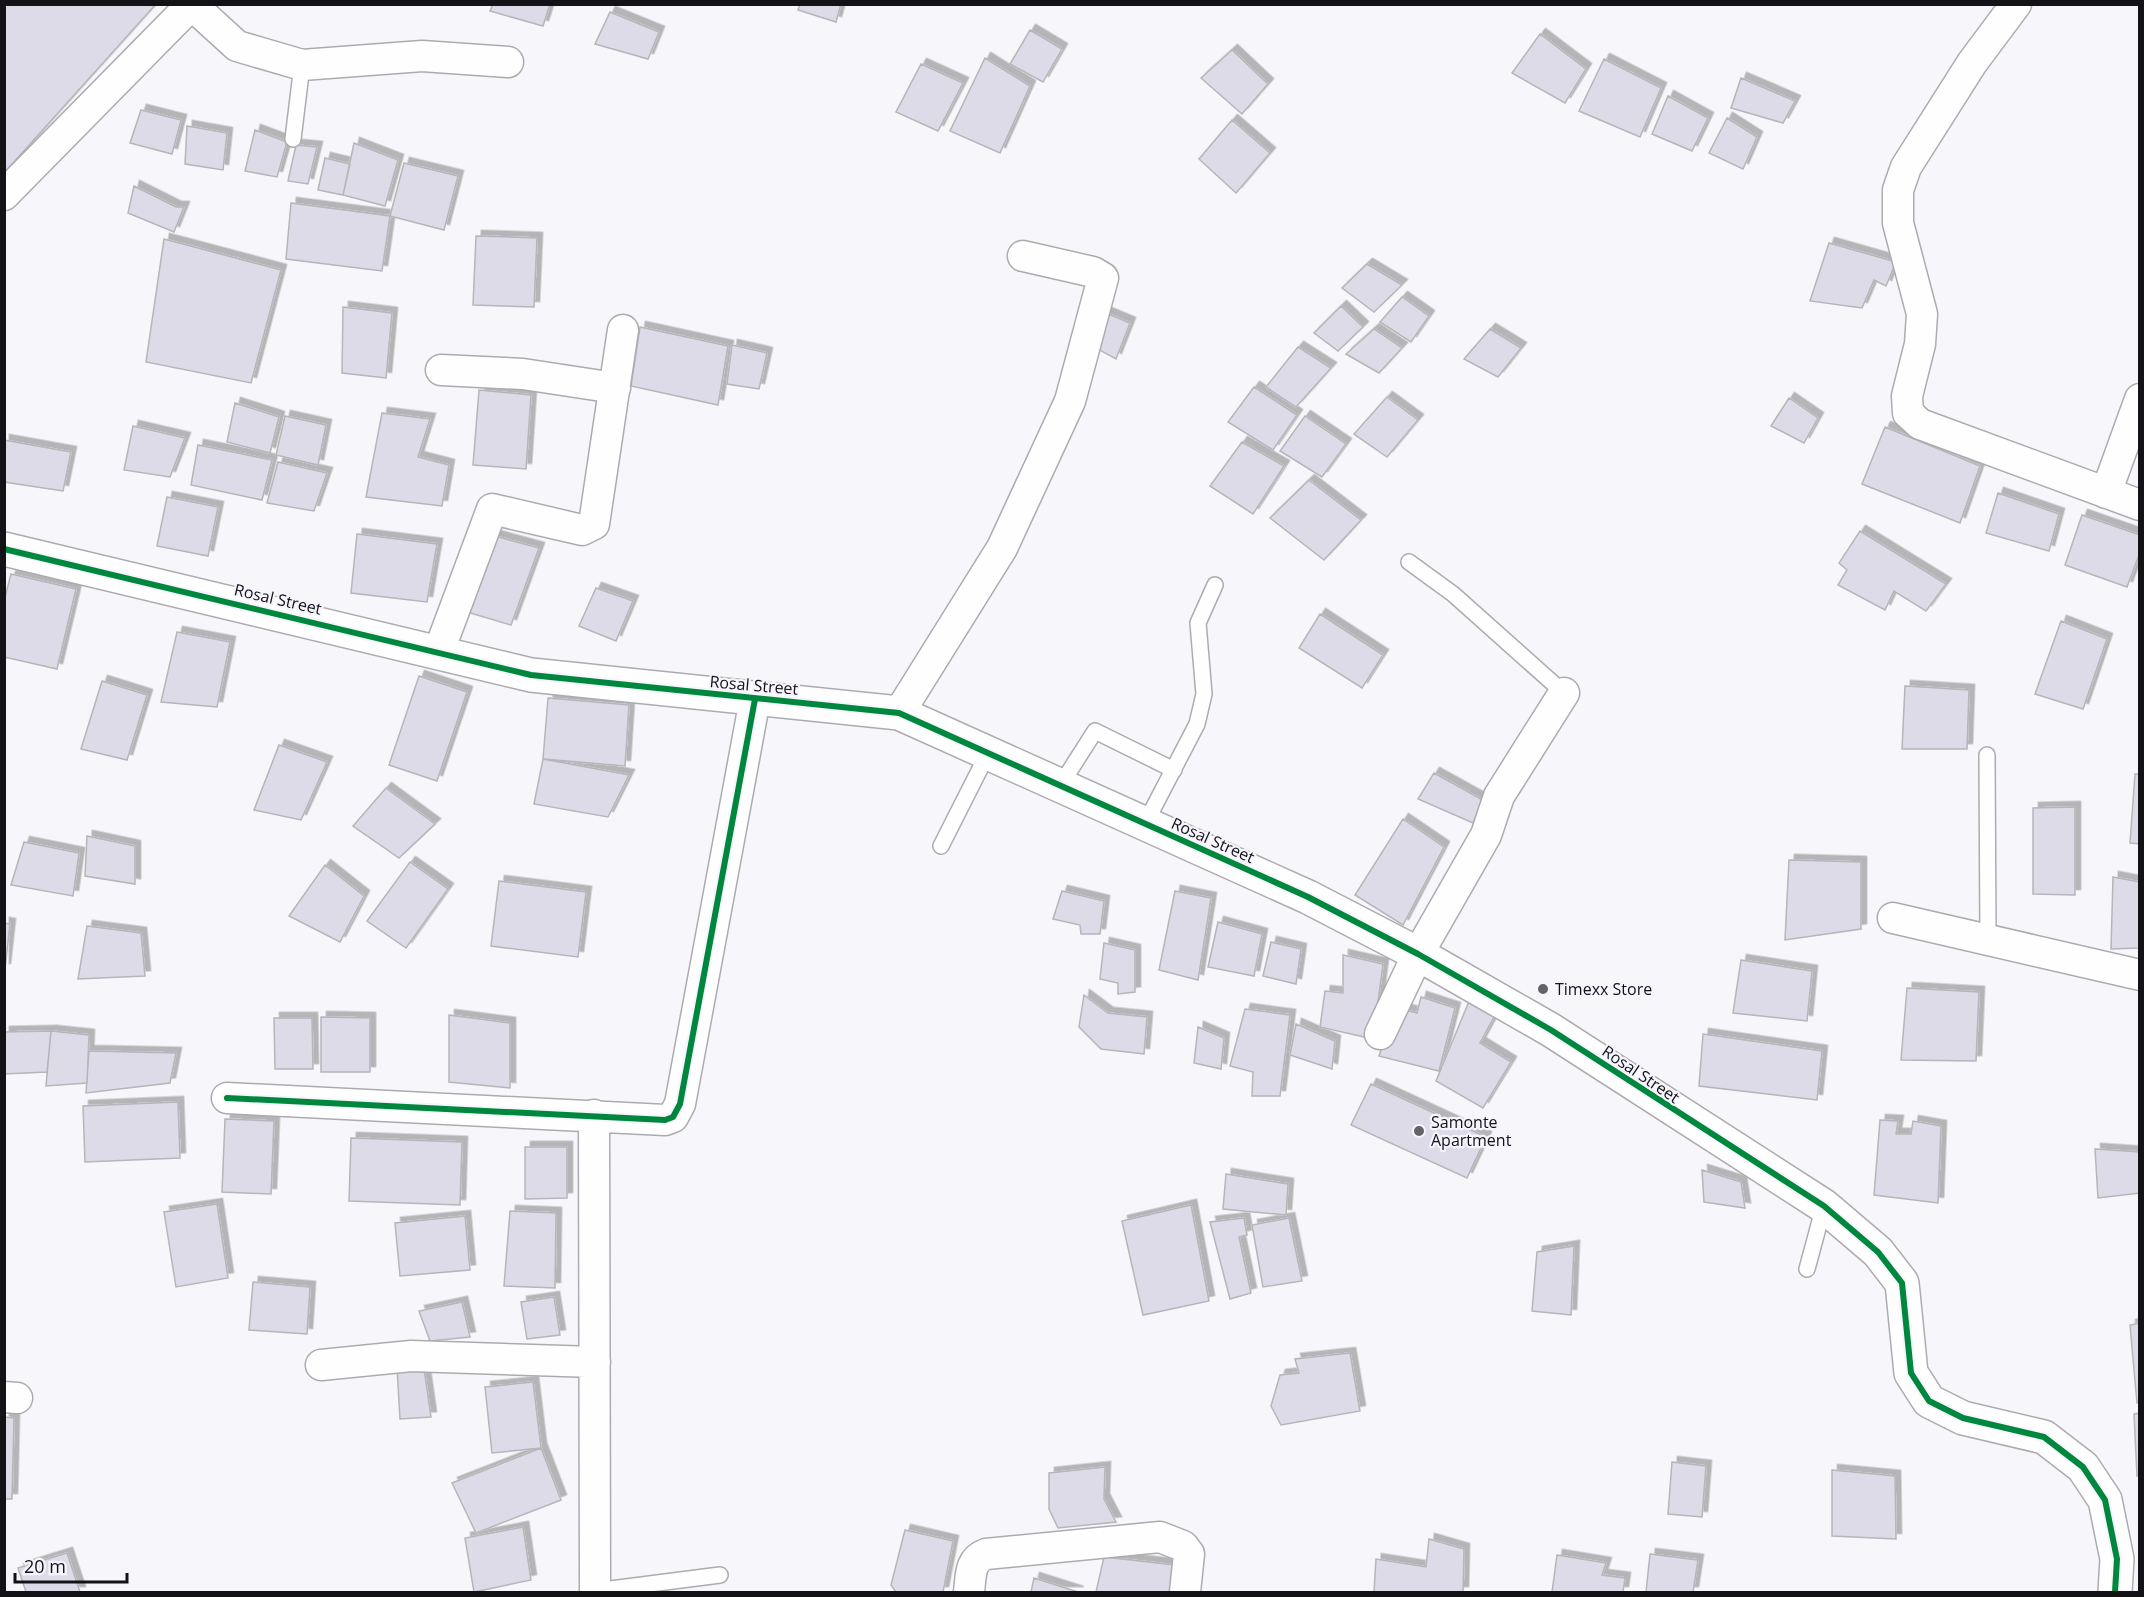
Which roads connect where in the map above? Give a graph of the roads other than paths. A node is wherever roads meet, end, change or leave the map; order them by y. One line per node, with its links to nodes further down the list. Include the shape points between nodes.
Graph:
1 (2016, 4): 12 (street, via 1971,63 1906,167 1898,190 1898,223 1922,314 1920,344 1907,396 1908,413 1920,424)
2 (192, 5): 4 (street, via 237,46); 6 (street)
3 (508, 62): 4 (street, via 422,56)
4 (302, 65): 5 (lane)
5 (293, 139)
6 (4, 195)
7 (1023, 256): 20 (street, via 1093,272 1103,278 1070,402 1002,548)
8 (623, 330): 10 (street)
9 (441, 370): 10 (street, via 523,374)
10 (615, 388): 17 (street, via 594,524 582,530 492,509)
11 (2139, 399): 12 (street)
12 (2106, 493): 13 (street)
13 (2139, 505)
14 (4, 549): 17 (street, Rosal Street)
15 (1409, 562): 18 (lane, via 1453,594)
16 (1215, 585): 23 (lane, via 1198,623 1204,694 1197,724)
17 (439, 651): 19 (street, Rosal Street, via 531,675)
18 (1564, 693): 29 (street, via 1499,796 1486,835)
19 (755, 699): 20 (street, Rosal Street); 33 (street, via 677,1112 665,1120)
20 (898, 712): 21 (street, Rosal Street)
21 (988, 753): 24 (street, Rosal Street); 26 (lane)
22 (1987, 755): 28 (lane)
23 (1174, 770): 24 (lane, via 1095,731); 25 (lane)
24 (1060, 786): 25 (street, Rosal Street)
25 (1145, 824): 29 (street, Rosal Street, via 1308,897)
26 (941, 846)
27 (1893, 918): 28 (street)
28 (1988, 938): 30 (street)
29 (1419, 954): 31 (street); 34 (street, Rosal Street, via 1551,1030)
30 (2139, 975)
31 (1380, 1034)
32 (227, 1098): 33 (street)
33 (594, 1115): 36 (street)
34 (1824, 1206): 35 (lane); 42 (street, Rosal Street, via 1878,1252 1902,1283 1911,1373 1929,1401 1963,1418 2044,1437 2083,1467 2105,1500 2117,1559)
35 (1807, 1269)
36 (595, 1362): 37 (street, via 411,1356); 39 (street)
37 (321, 1365)
38 (720, 1575): 39 (lane)
39 (595, 1592)
40 (969, 1593): 41 (street, via 973,1564 986,1554 1160,1537 1183,1546 1189,1554)
41 (1185, 1593)
42 (2115, 1593)

